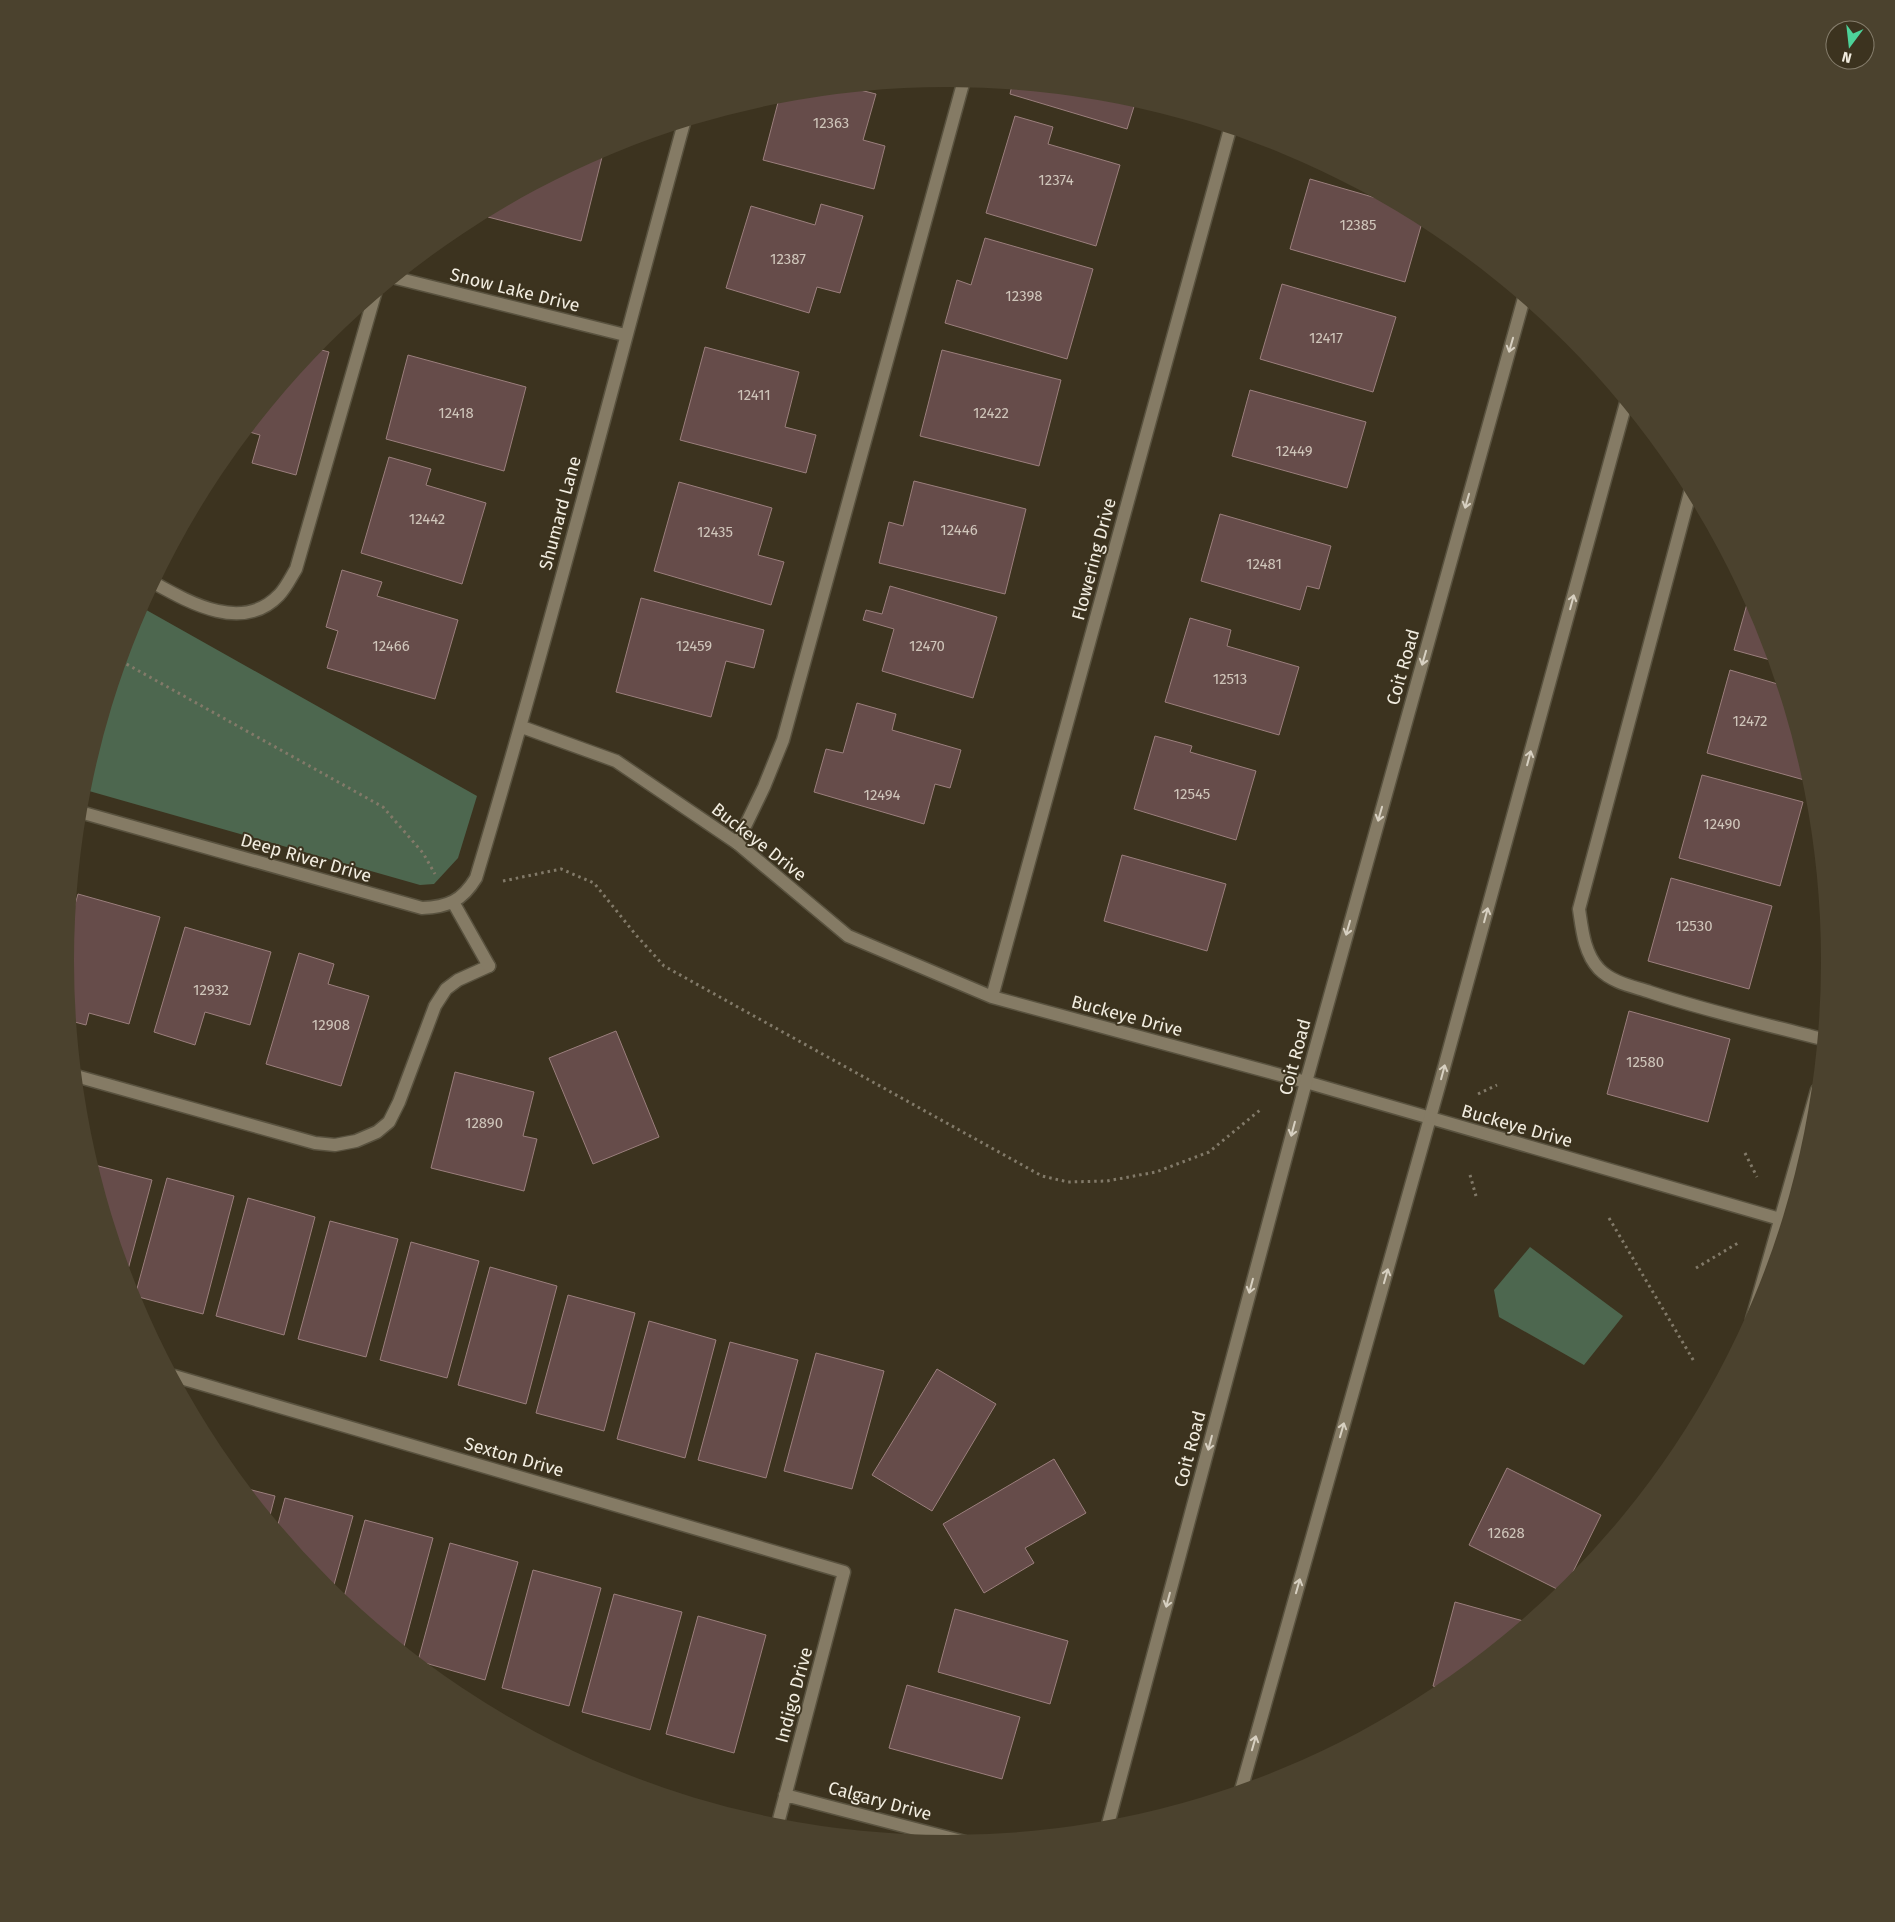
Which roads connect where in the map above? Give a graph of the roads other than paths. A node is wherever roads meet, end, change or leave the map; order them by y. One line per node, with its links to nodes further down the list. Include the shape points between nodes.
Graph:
1 (962, 87): 13 (street, via 783,740)
2 (682, 129): 7 (street, Shumard Lane)
3 (1229, 134): 15 (street, Flowering Drive)
4 (402, 279): 7 (street, Snow Lake Drive)
5 (372, 303): 10 (street, via 296,569 280,595 266,606 230,613 206,609)
6 (1523, 303): 18 (street, Coit Road, one-way to 18)
7 (626, 335): 11 (street, Shumard Lane)
8 (1624, 409): 19 (street, one-way to 8)
9 (1688, 499): 16 (street, via 1579,909 1582,929 1590,955 1598,968 1612,980 1679,1002)
10 (159, 586)
11 (522, 727): 13 (street, Buckeye Drive, via 616,761); 14 (street, Shumard Lane, via 476,878 468,891)
12 (87, 814): 14 (street, Deep River Drive, via 422,908)
13 (737, 843): 15 (street, Buckeye Drive, via 848,936)
14 (453, 902): 17 (street, via 489,966 446,989 435,1006 399,1102 389,1122 377,1132 335,1145 315,1142)
15 (992, 998): 18 (street, Buckeye Drive)
16 (1817, 1038)
17 (81, 1078)
18 (1306, 1082): 19 (street, Buckeye Drive); 28 (street, Coit Road, one-way to 28)
19 (1430, 1119): 21 (street, Buckeye Drive); 25 (street, one-way to 19)
20 (1799, 1154): 21 (street)
21 (1780, 1219): 22 (street)
22 (1769, 1257)
23 (180, 1378): 24 (street, Sexton Drive)
24 (844, 1572): 26 (street, Indigo Drive)
25 (1243, 1782)
26 (785, 1795): 27 (street, Indigo Drive); 29 (street, Calgary Drive)
27 (779, 1818)
28 (1109, 1819)
29 (937, 1835)

